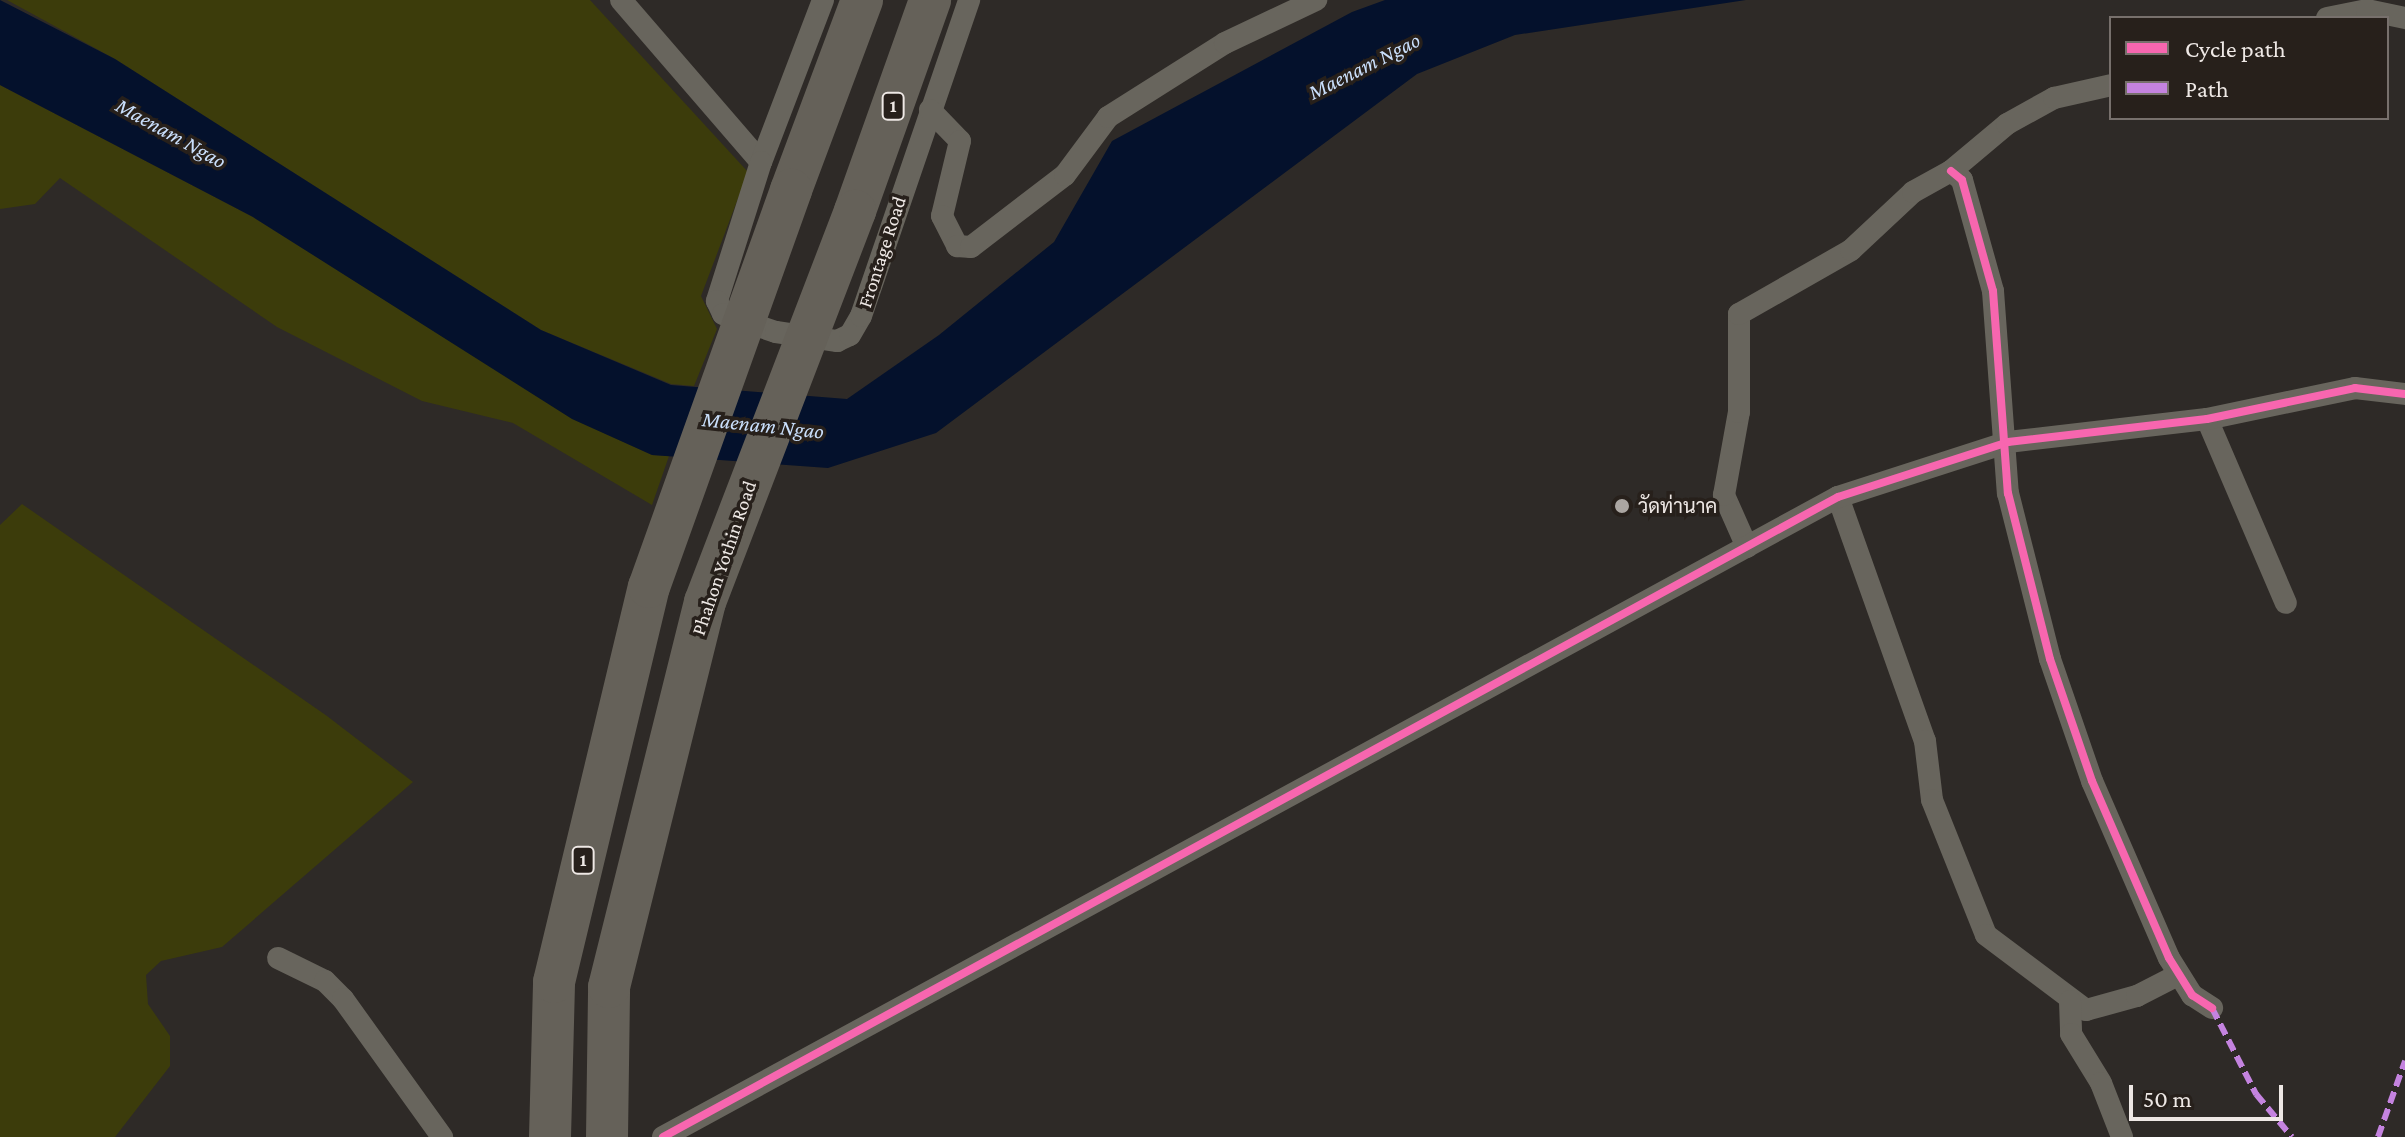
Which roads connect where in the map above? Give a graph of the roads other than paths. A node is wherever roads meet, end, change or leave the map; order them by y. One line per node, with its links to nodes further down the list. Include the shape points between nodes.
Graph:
1 (621, 0): 12 (street)
2 (823, 0): 12 (street, Frontage Road)
3 (930, 0): 25 (highway, Phahon Yothin Road / 1, bridge, via 705,602 609,987)
4 (969, 0): 10 (street, Frontage Road)
5 (1316, 0): 10 (street, via 1225,43 1108,117 1065,175 971,247 957,246 942,216 960,141)
6 (855, 12): 12 (highway, 1)
7 (2337, 16): 8 (street, via 2367,10)
8 (2405, 18)
9 (2109, 86): 11 (street, via 2042,105 2007,124)
10 (930, 110): 12 (street, Frontage Road, via 861,316 850,335 837,341 776,332 723,314 717,301)
11 (1951, 171): 15 (street, via 1962,180 1993,291); 17 (street, via 1913,192 1851,250 1739,314 1739,412 1724,495)
12 (776, 176): 24 (highway, 1, bridge, via 649,587 554,982)
13 (2405, 394): 14 (street, via 2355,388)
14 (2207, 419): 15 (street); 18 (street)
15 (2008, 442): 16 (street); 20 (street, via 2008,493 2050,659 2092,781)
16 (1838, 497): 17 (street); 21 (street, via 1925,741 1932,800 1986,935)
17 (1747, 547): 26 (street)
18 (2286, 603)
19 (278, 958): 23 (street, via 336,990)
20 (2178, 975): 21 (street, via 2104,1007 2086,1010); 22 (street, via 2192,995)
21 (2070, 1001): 27 (street, via 2071,1034 2101,1083)
22 (2212, 1008)
23 (442, 1137)
24 (550, 1137)
25 (607, 1137)
26 (663, 1137)
27 (2122, 1137)

